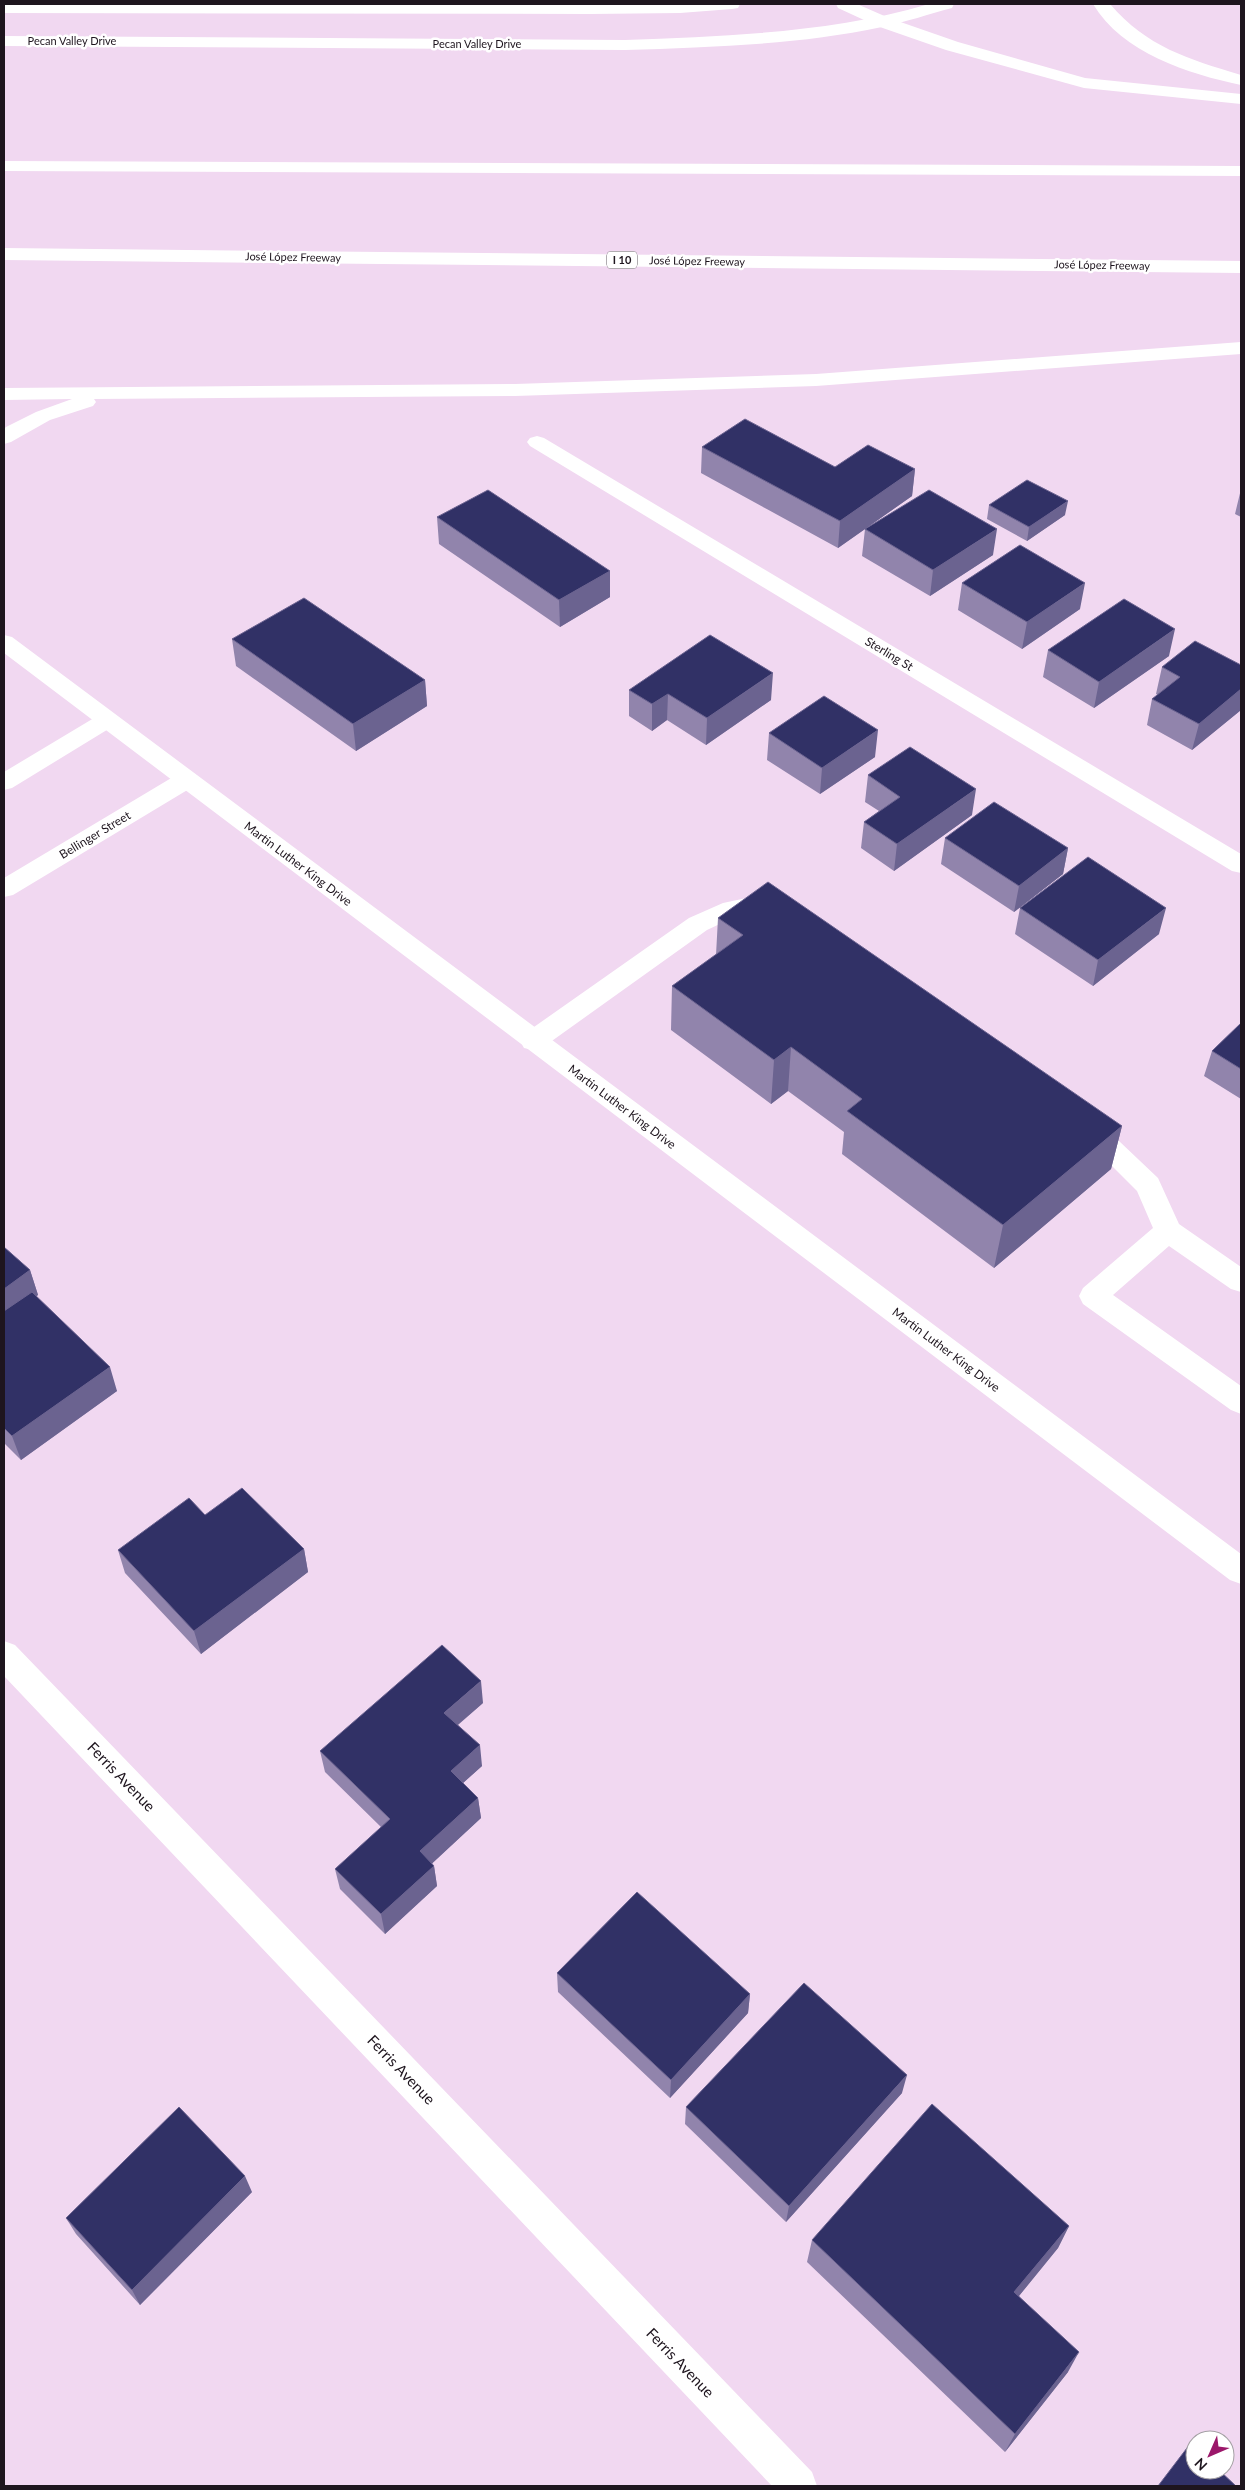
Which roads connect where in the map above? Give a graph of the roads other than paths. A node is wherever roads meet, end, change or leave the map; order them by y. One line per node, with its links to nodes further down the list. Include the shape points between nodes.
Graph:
1 (732, 4): 5 (main road, via 680,8)
2 (844, 4): 7 (main road)
3 (946, 4): 7 (main road, Pecan Valley Drive)
4 (1102, 4): 9 (main road, via 1117,24 1145,46 1183,63)
5 (459, 6): 6 (main road)
6 (4, 8)
7 (884, 22): 8 (main road, Pecan Valley Drive, via 797,36 625,45); 10 (main road, via 952,46 1084,83)
8 (4, 41)
9 (1241, 80)
10 (1241, 99)
11 (7, 166): 12 (main road)
12 (1241, 171)
13 (4, 254): 14 (main road, José López Freeway / I 10)
14 (1241, 266)
15 (1241, 348): 17 (main road, via 816,380 515,390)
16 (4, 394): 17 (main road)
17 (122, 394): 18 (main road, via 63,408 19,427)
18 (4, 438)
19 (537, 442): 24 (main road, Sterling St)
20 (4, 642): 21 (main road, Martin Luther King Drive)
21 (106, 720): 22 (main road, Martin Luther King Drive); 23 (main road)
22 (186, 780): 25 (main road, Bellinger Street); 27 (main road, Martin Luther King Drive)
23 (4, 782)
24 (1241, 866)
25 (5, 886)
26 (783, 918): 27 (main road, via 756,905 732,909 698,924)
27 (533, 1041): 32 (main road, Martin Luther King Drive)
28 (1069, 1119): 29 (main road, via 1110,1148 1148,1185)
29 (1168, 1231): 30 (main road); 31 (main road, via 1093,1296)
30 (1241, 1281)
31 (1241, 1402)
32 (1241, 1571)
33 (4, 1654): 34 (main road, Ferris Avenue)
34 (798, 2486)

